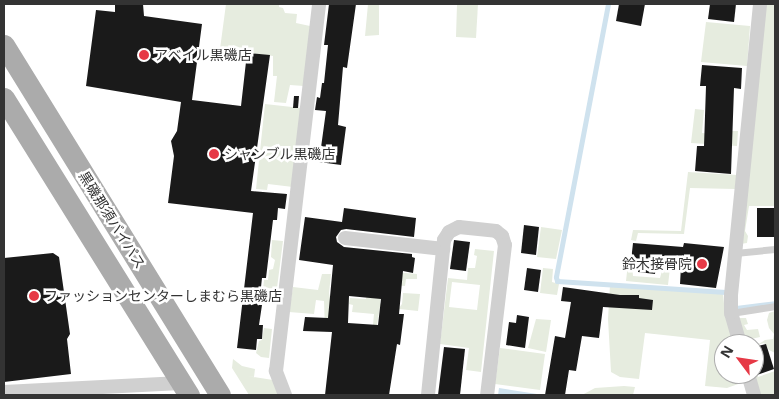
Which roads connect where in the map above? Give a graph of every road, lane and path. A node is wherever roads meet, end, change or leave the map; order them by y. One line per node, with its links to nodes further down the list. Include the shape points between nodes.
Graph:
1 (319, 4): 15 (street, via 276,371)
2 (760, 4): 8 (street)
3 (4, 45): 14 (main road, 黒磯那須バイパス)
4 (4, 98): 12 (main road, 黒磯那須バイパス)
5 (345, 238): 6 (street)
6 (443, 249): 16 (street); 17 (street, via 449,232 459,227 496,230 505,245)
7 (775, 249): 8 (lane)
8 (735, 253): 10 (street)
9 (775, 306): 10 (lane)
10 (731, 313): 11 (street)
11 (737, 334)
12 (185, 389): 13 (street)
13 (4, 392)
14 (220, 395)
15 (285, 395)
16 (428, 395)
17 (487, 395)

